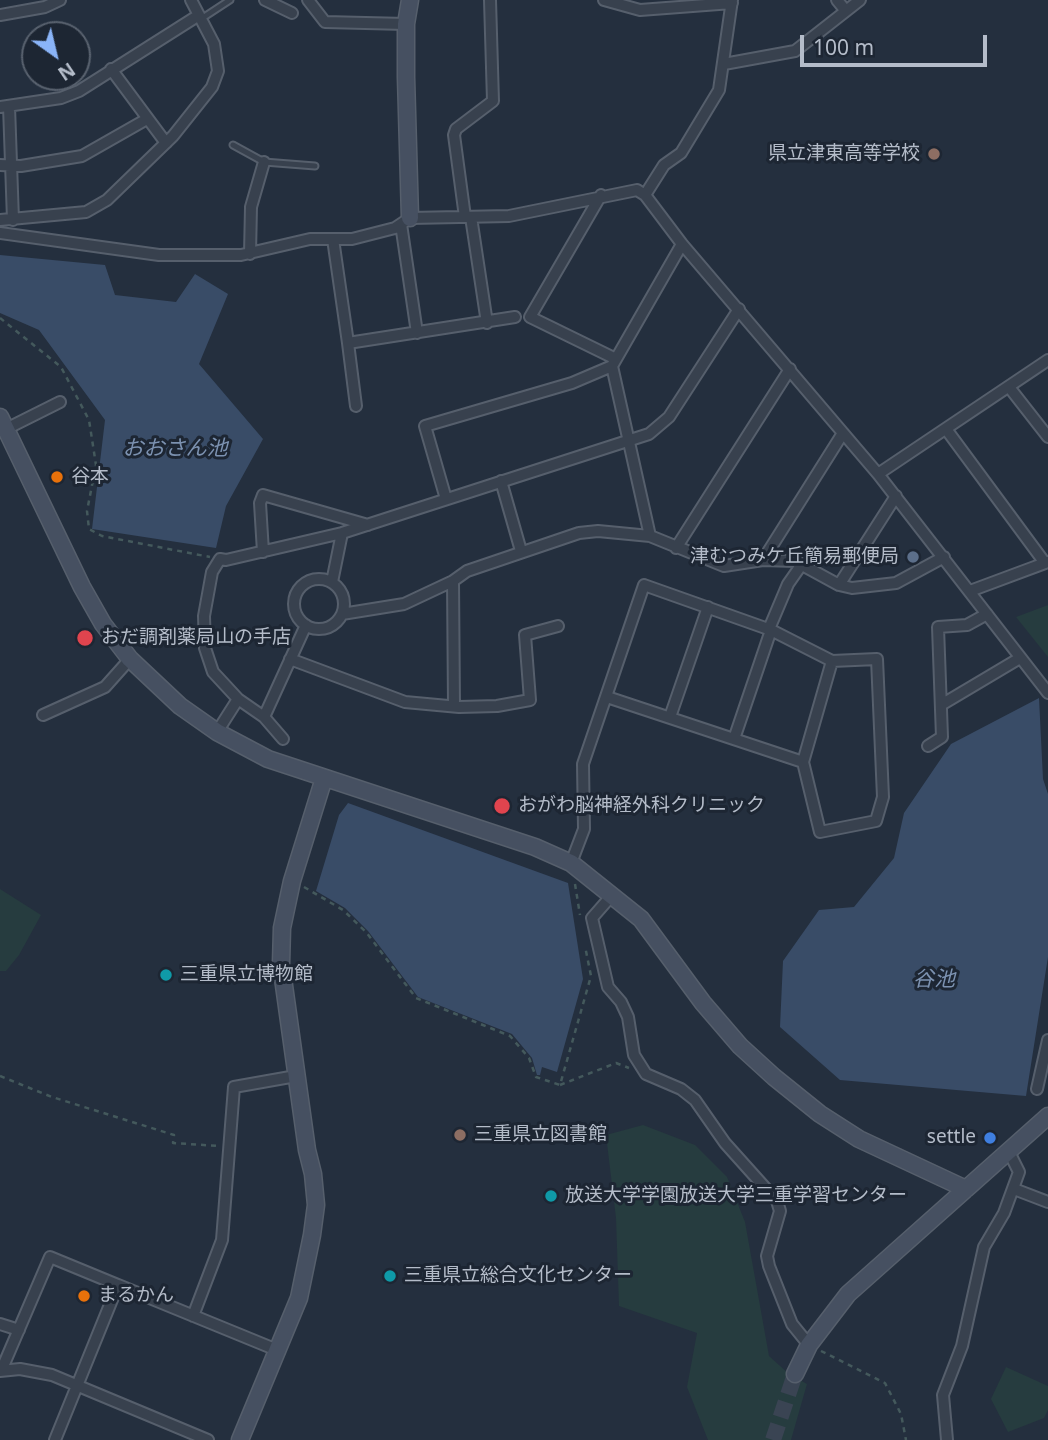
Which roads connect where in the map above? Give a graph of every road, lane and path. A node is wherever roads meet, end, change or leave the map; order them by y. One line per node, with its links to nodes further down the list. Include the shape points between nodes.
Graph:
1 (60, 0): 15 (street)
2 (191, 0): 16 (street)
3 (230, 0): 16 (lane)
4 (265, 0): 14 (street)
5 (308, 0): 17 (street, via 326,22)
6 (410, 0): 17 (street)
7 (491, 0): 29 (street, via 494,101 454,135)
8 (604, 0): 12 (street)
9 (837, 0): 13 (street)
10 (860, 0): 13 (street)
11 (732, 2): 12 (street); 18 (street)
12 (629, 4)
13 (846, 11): 18 (street, via 795,51)
14 (292, 13)
15 (0, 15)
16 (200, 17): 19 (street); 22 (street, via 214,44 218,71 201,102)
17 (406, 24): 32 (street)
18 (724, 64): 28 (street, via 719,90 681,153 663,165)
19 (111, 69): 20 (street, via 79,91); 21 (street)
20 (4, 106): 25 (street)
21 (147, 119): 22 (street); 25 (street, via 82,156)
22 (166, 144): 31 (street, via 100,205 76,214)
23 (233, 145): 24 (lane)
24 (264, 162): 26 (lane); 36 (street, via 251,207)
25 (6, 166): 31 (street)
26 (315, 166)
27 (601, 195): 28 (street, via 636,190); 29 (street, via 509,216); 44 (street, via 530,317)
28 (645, 195): 35 (street)
29 (468, 217): 32 (street); 40 (street)
30 (0, 220): 31 (street)
31 (13, 220)
32 (406, 221): 34 (street, via 352,239); 41 (street)
33 (0, 233): 36 (street, via 159,255)
34 (333, 239): 36 (street, via 310,239); 42 (street)
35 (682, 244): 37 (street); 44 (street)
36 (250, 254)
37 (739, 309): 45 (street); 53 (street, via 665,424)
38 (515, 317): 40 (street)
39 (0, 318): 65 (path, via 61,367 89,421 96,465 87,511 89,530)
40 (488, 323): 41 (street)
41 (417, 332): 42 (street)
42 (348, 343): 48 (street)
43 (1048, 360): 46 (street)
44 (614, 362): 53 (street); 57 (street, via 572,383 425,426)
45 (790, 369): 51 (street); 61 (street)
46 (1009, 387): 50 (street); 52 (street)
47 (60, 402): 49 (street)
48 (356, 406)
49 (3, 423): 80 (street, via 82,587)
50 (946, 429): 54 (street); 67 (street)
51 (844, 433): 54 (street); 66 (street)
52 (1048, 438)
53 (627, 441): 55 (street); 60 (street)
54 (878, 474): 56 (street)
55 (501, 481): 57 (street); 62 (street)
56 (896, 496): 64 (street); 71 (street)
57 (446, 499): 58 (street)
58 (368, 524): 59 (street); 63 (street, via 263,495)
59 (342, 533): 63 (street); 69 (street)
60 (650, 536): 61 (street); 62 (street, via 579,533)
61 (676, 548): 66 (street, via 724,566)
62 (521, 551): 70 (street, via 467,571)
63 (263, 552): 65 (street)
64 (944, 557): 71 (street, via 897,583); 72 (street)
65 (220, 559): 85 (street, via 212,572 204,616 205,648 213,672)
66 (763, 560): 68 (street)
67 (1047, 563): 72 (street)
68 (802, 564): 71 (street); 78 (street, via 788,584)
69 (332, 582): 74 (street, via 344,597); 76 (street, via 310,580 297,591 294,607)
70 (453, 582): 74 (street, via 404,604); 87 (street)
71 (839, 585)
72 (970, 592): 75 (street)
73 (708, 607): 78 (street); 84 (street, via 644,585); 90 (street)
74 (342, 614): 76 (street, via 331,626)
75 (987, 614): 79 (street); 86 (street, via 967,625 938,627)
76 (306, 625): 81 (street)
77 (558, 626): 87 (street, via 525,635 530,700)
78 (770, 629): 82 (street); 93 (street)
79 (1020, 658): 83 (street); 86 (street)
80 (130, 659): 88 (street, via 105,687); 91 (street, via 162,691)
81 (290, 659): 87 (street, via 405,702); 89 (street)
82 (832, 662): 95 (street); 95 (street, via 877,659 883,797 876,821 820,832)
83 (1048, 693)
84 (607, 697): 90 (street); 97 (street, via 583,764 584,829)
85 (237, 699): 89 (street); 91 (street)
86 (941, 705): 94 (street, via 942,737)
87 (454, 706)
88 (43, 715)
89 (264, 717): 92 (street)
90 (670, 717): 93 (street)
91 (217, 732): 96 (street, via 268,759)
92 (283, 739)
93 (734, 739): 95 (street)
94 (928, 746)
95 (803, 762)
96 (324, 778): 97 (street); 98 (street)
97 (571, 863): 99 (street); 100 (path)
98 (292, 881): 105 (street, via 282,928 281,964); 106 (path, via 343,910 366,932 416,998 510,1036 529,1058 536,1077)
99 (613, 894): 103 (street, via 592,918 608,987 628,1017 634,1055); 111 (street, via 641,919 740,1046 774,1077 859,1139)
100 (582, 926)
101 (584, 938): 106 (path, via 591,976)
102 (1048, 1040): 107 (street)
103 (646, 1074): 106 (path, via 617,1063); 118 (street, via 695,1100 725,1143 777,1201 780,1211 767,1256 769,1266 792,1324)
104 (0, 1076): 109 (path, via 174,1135 173,1143)
105 (296, 1076): 109 (street, via 234,1087); 119 (street, via 316,1205 303,1284)
106 (560, 1085)
107 (1037, 1089)
108 (1048, 1116): 110 (street)
109 (231, 1145): 115 (street, via 222,1240)
110 (1009, 1152): 111 (street); 112 (street, via 1019,1172)
111 (966, 1189): 118 (street, via 848,1294)
112 (1014, 1189): 113 (street); 127 (street, via 984,1247 962,1346 943,1395)
113 (1048, 1202)
114 (118, 1285): 115 (street); 117 (street, via 50,1257); 122 (street)
115 (193, 1316): 119 (street)
116 (0, 1324): 117 (street)
117 (19, 1330): 120 (street)
118 (809, 1345): 121 (street); 126 (path, via 885,1383 901,1414)
119 (277, 1350): 125 (street)
120 (0, 1371): 122 (street, via 33,1370)
121 (795, 1374)
122 (77, 1386): 123 (street); 124 (street)
123 (55, 1440)
124 (208, 1440)
125 (240, 1440)
126 (906, 1440)
127 (947, 1440)

